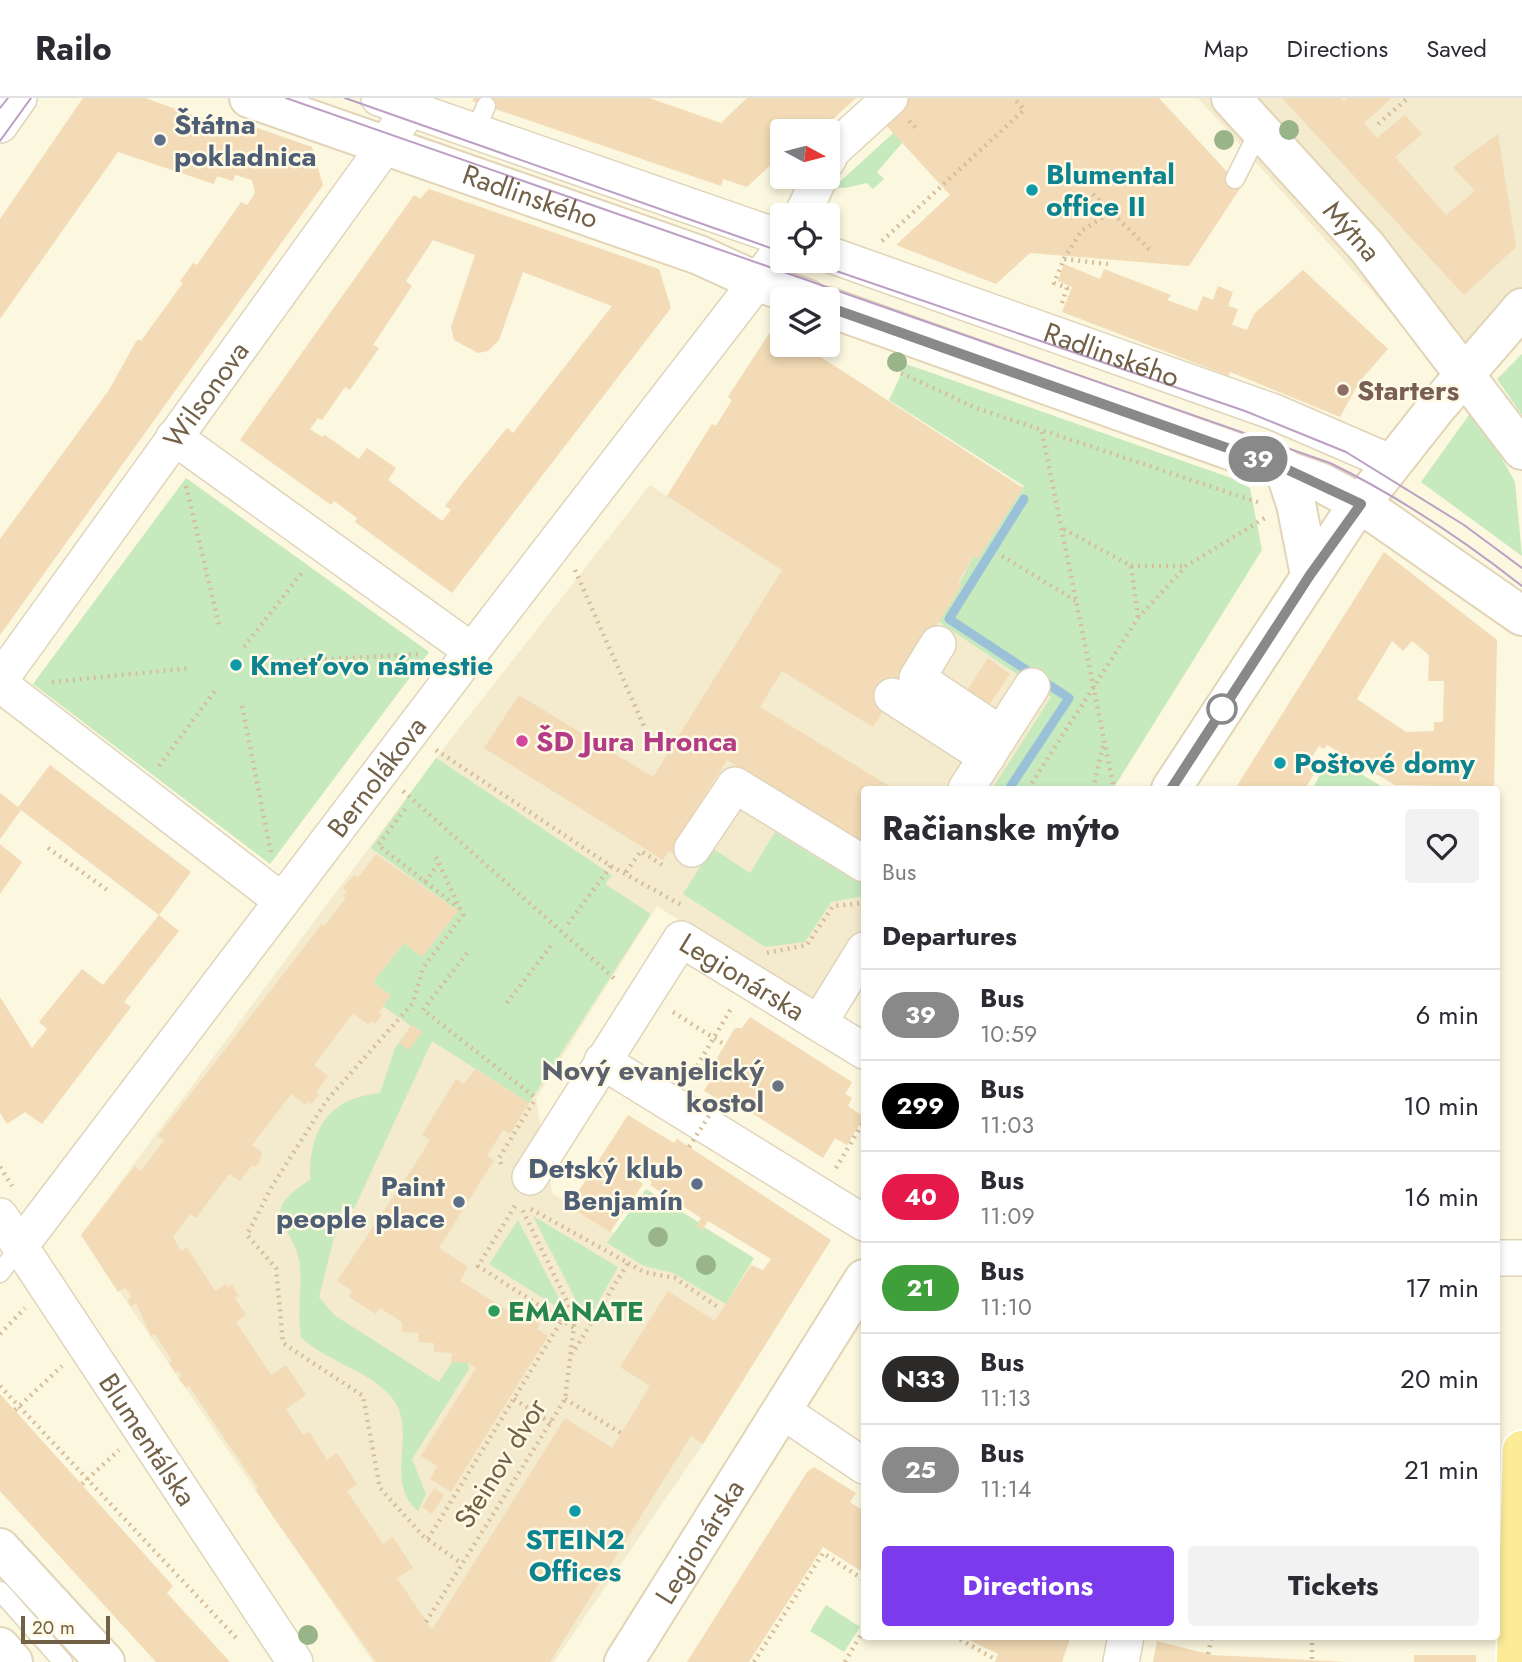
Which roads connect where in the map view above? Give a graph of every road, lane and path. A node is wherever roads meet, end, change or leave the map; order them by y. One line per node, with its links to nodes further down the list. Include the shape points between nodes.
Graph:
1 (19, 98): 9 (street)
2 (250, 98): 12 (main road, Radlinského)
3 (890, 98): 11 (street)
4 (1014, 98): 16 (path, via 1024,110)
5 (1231, 98): 10 (main road, Mýtna)
6 (1408, 98): 8 (path)
7 (394, 103): 12 (street, Wilsonova); 17 (street, Radlinského, via 481,119)
8 (1378, 124)
9 (0, 125)
10 (1261, 128): 13 (lane); 29 (main road, Mýtna, via 1367,247)
11 (840, 144)
12 (385, 146): 23 (main road, Radlinského, via 699,254); 31 (street, Wilsonova)
13 (1235, 179)
14 (1093, 194): 15 (path)
15 (1110, 213): 18 (path); 20 (path, via 1081,231)
16 (896, 227)
17 (770, 233)
18 (1153, 253)
19 (840, 258): 33 (street, Radlinského, via 1274,412)
20 (1064, 259): 21 (path); 27 (path, via 1054,283 1067,288)
21 (1108, 264)
22 (770, 266): 23 (street, Bernolákova)
23 (758, 282): 24 (main road, Radlinského); 52 (street, Bernolákova)
24 (772, 287)
25 (1522, 308): 29 (main road)
26 (840, 311): 34 (main road, Radlinského)
27 (1059, 311)
28 (901, 373): 30 (path)
29 (1465, 374): 32 (main road, Mýtna); 33 (main road)
30 (1042, 432): 37 (path); 39 (path)
31 (174, 437): 40 (street); 56 (street, Wilsonova)
32 (1522, 450)
33 (1392, 463): 36 (main road)
34 (1284, 468): 36 (main road, Radlinského); 45 (main road)
35 (185, 483): 49 (path)
36 (1361, 504): 45 (main road); 47 (main road, Radlinského)
37 (1267, 506)
38 (1266, 517): 43 (path)
39 (1063, 528): 42 (path); 46 (path)
40 (324, 544): 51 (path); 52 (street)
41 (1002, 556): 46 (path)
42 (1130, 566): 43 (path); 48 (path)
43 (1186, 566): 48 (path)
44 (575, 569): 65 (path, via 650,740)
45 (1310, 575): 72 (main road)
46 (1076, 602): 59 (path)
47 (1522, 616)
48 (1138, 618): 59 (path)
49 (220, 629)
50 (938, 644): 66 (street, via 917,678 986,724)
51 (244, 647)
52 (472, 651): 84 (street, Bernolákova)
53 (423, 654): 54 (path)
54 (262, 663)
55 (191, 668): 57 (path)
56 (0, 682): 73 (street)
57 (40, 683)
58 (1031, 686): 66 (street)
59 (1093, 687): 63 (path); 69 (path)
60 (217, 688): 73 (path)
61 (892, 696): 66 (street)
62 (242, 706): 77 (path)
63 (1104, 741): 70 (path); 71 (path)
64 (429, 746): 79 (path)
65 (668, 751)
66 (987, 757): 68 (street)
67 (397, 785): 92 (path, via 612,977)
68 (968, 786)
69 (1030, 786)
70 (1094, 786)
71 (1113, 786)
72 (1173, 786)
73 (140, 792): 84 (street)
74 (405, 809): 81 (path, via 378,845)
75 (48, 848): 82 (path)
76 (692, 849): 78 (street, via 735,785); 80 (path, via 676,874 641,851)
77 (272, 856)
78 (861, 862)
79 (611, 866): 80 (path); 87 (path)
80 (626, 872): 83 (path)
81 (425, 882): 86 (path); 86 (path, via 437,860)
82 (110, 892)
83 (660, 893)
84 (282, 901): 110 (street, Bernolákova)
85 (861, 903): 91 (path, via 832,906 807,945)
86 (460, 908): 93 (path, via 463,915 423,968)
87 (568, 924)
88 (553, 943): 94 (path)
89 (467, 953): 95 (path)
90 (861, 955): 96 (street)
91 (757, 967): 92 (street, Legionárska, via 681,939); 96 (street, Legionárska); 97 (path)
92 (646, 995): 97 (path); 100 (street, Legionárska)
93 (413, 1003): 95 (path); 135 (path, via 327,1100 247,1235 276,1268 283,1343 363,1396 380,1488)
94 (507, 1003)
95 (422, 1010): 103 (path)
96 (819, 1023): 99 (street, Legionárska)
97 (713, 1038): 98 (path); 102 (path)
98 (725, 1045)
99 (861, 1049)
100 (602, 1061): 102 (street); 103 (street, Legionárska)
101 (719, 1100): 105 (path, bridge)
102 (674, 1105): 107 (street)
103 (566, 1118): 106 (street, Legionárska)
104 (861, 1126): 107 (path)
105 (689, 1147)
106 (524, 1189): 113 (path); 118 (path, via 478,1266); 119 (path, Steinov dvor, via 575,1318)
107 (819, 1195): 109 (street)
108 (0, 1216): 110 (street, Blumentálska)
109 (861, 1221)
110 (20, 1245): 114 (lane, Bernolákova); 156 (street, Blumentálska)
111 (1500, 1258): 112 (street)
112 (1522, 1258)
113 (628, 1263): 116 (path, via 644,1272 676,1278); 121 (path)
114 (0, 1273)
115 (861, 1284): 127 (main road, Legionárska)
116 (718, 1307)
117 (26, 1308): 120 (path)
118 (562, 1320): 119 (path); 124 (path)
119 (574, 1328): 121 (path, Steinov dvor)
120 (0, 1334)
121 (570, 1357): 125 (path, Steinov dvor)
122 (65, 1363): 126 (path)
123 (0, 1386): 126 (path)
124 (514, 1399): 128 (path); 135 (path)
125 (565, 1399): 128 (path, Steinov dvor); 129 (path)
126 (17, 1409): 133 (path)
127 (784, 1412): 132 (street); 157 (main road, Legionárska)
128 (551, 1423): 137 (path, Steinov dvor)
129 (621, 1433)
130 (124, 1444): 133 (path)
131 (1522, 1450): 147 (main road)
132 (861, 1463)
133 (87, 1479): 134 (path); 148 (path)
134 (82, 1484)
135 (428, 1539): 137 (path)
136 (0, 1548): 155 (main road)
137 (462, 1564): 141 (path, Steinov dvor)
138 (861, 1578): 158 (path, via 823,1553)
139 (0, 1591): 154 (lane)
140 (0, 1608): 153 (lane)
141 (426, 1622)
142 (861, 1634): 159 (path)
143 (961, 1640): 160 (path, via 993,1658)
144 (1125, 1640): 161 (street)
145 (1211, 1640): 150 (path)
146 (1312, 1640): 151 (path)
147 (1510, 1640)
148 (241, 1642)
149 (0, 1647): 152 (main road)
150 (1208, 1654)
151 (1312, 1659)
152 (13, 1662)
153 (50, 1662)
154 (63, 1662)
155 (105, 1662)
156 (295, 1662)
157 (624, 1662)
158 (754, 1662)
159 (845, 1662)
160 (992, 1662)
161 (1121, 1662)

